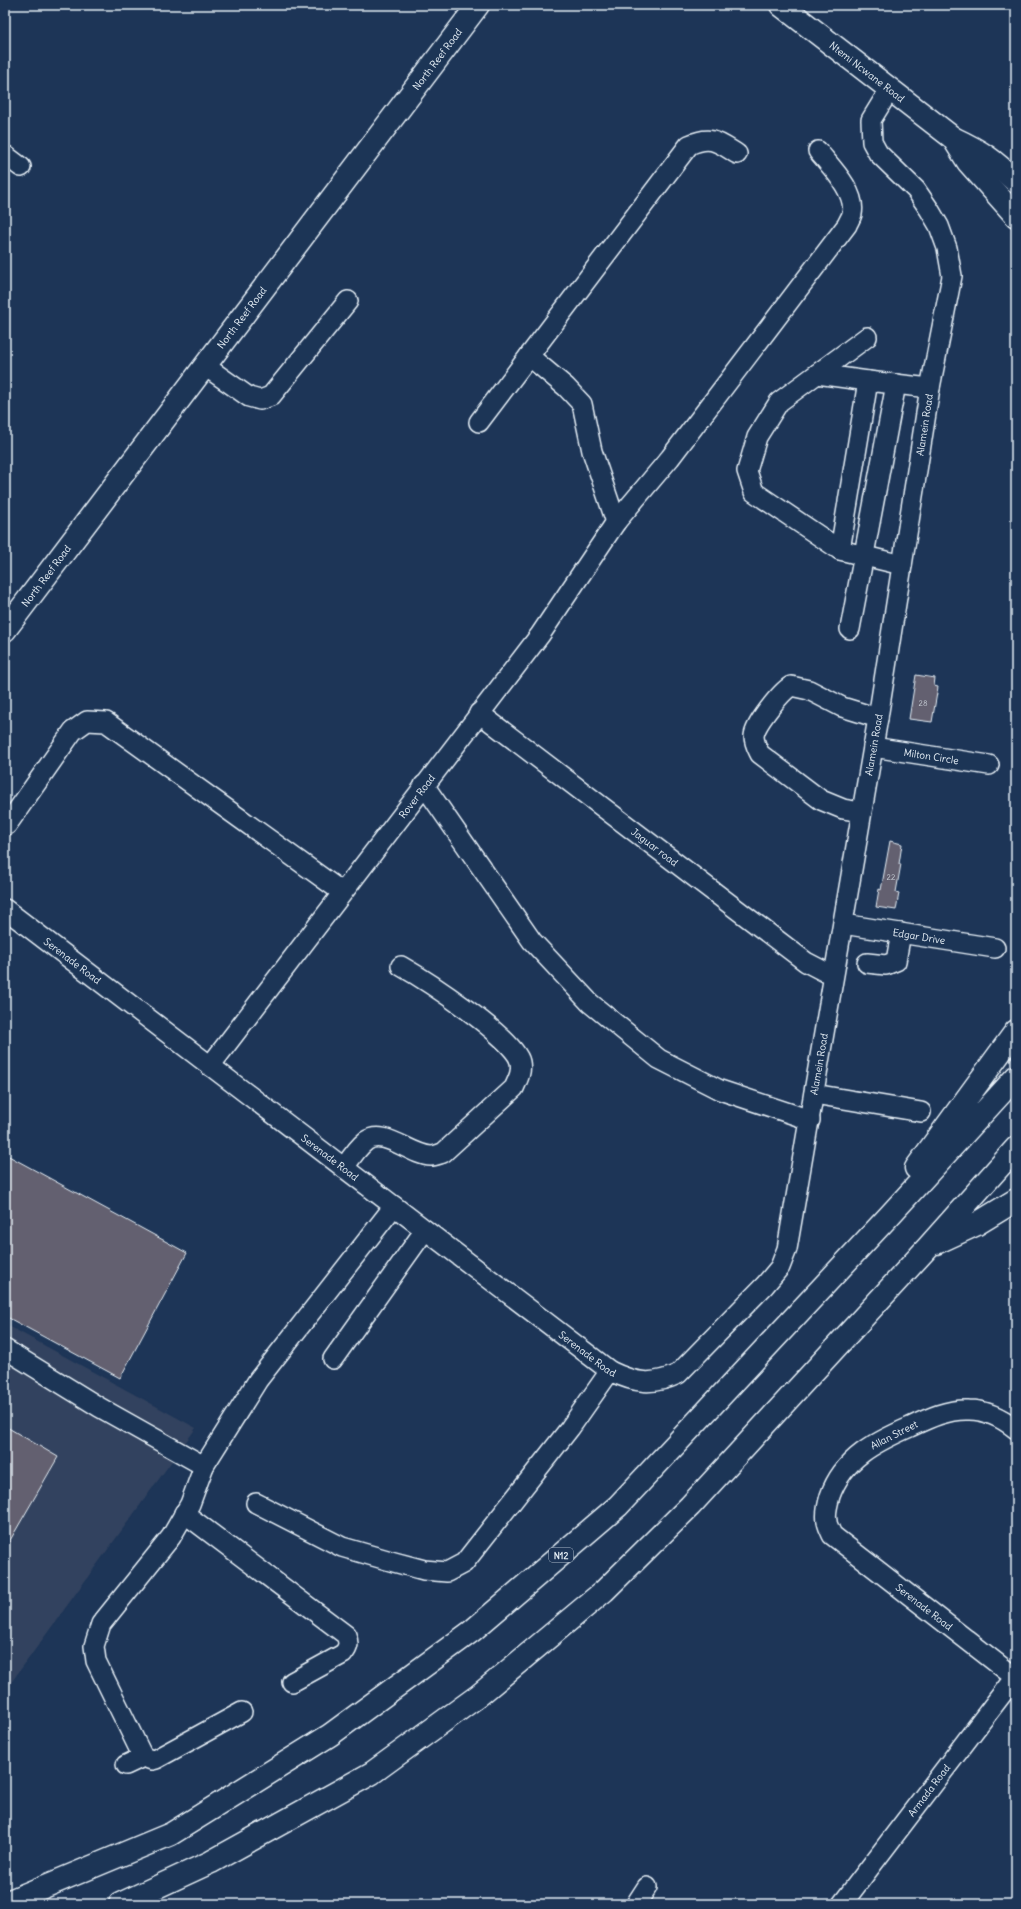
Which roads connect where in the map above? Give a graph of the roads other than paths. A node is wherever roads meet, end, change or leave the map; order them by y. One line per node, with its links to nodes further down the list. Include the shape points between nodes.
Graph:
1 (478, 5): 14 (main road, North Reef Road)
2 (791, 8): 3 (main road, Ntemi Ncwane Road)
3 (890, 89): 4 (main road, Ntemi Ncwane Road); 18 (street, Alamein Road, via 871,120 872,142 878,153 911,185 930,209 951,260 952,276)
4 (953, 138): 9 (main road, Ntemi Ncwane Road, via 980,151); 10 (main road, Ntemi Ncwane Road, via 968,162)
5 (818, 150): 20 (street, Rover Road, via 847,187 852,200 852,213 847,225 670,458)
6 (737, 154): 13 (street, via 718,142 707,139 689,145)
7 (5, 155): 8 (street)
8 (21, 167)
9 (1016, 182)
10 (1016, 216)
11 (348, 301): 14 (street, via 271,396 260,400 249,397)
12 (867, 337): 15 (street)
13 (529, 356): 19 (street); 20 (street, via 582,404 592,451)
14 (205, 366): 25 (main road, North Reef Road)
15 (816, 374): 16 (street); 21 (street, via 779,402 757,437 747,471 754,492)
16 (868, 381): 17 (street); 21 (street)
17 (896, 384): 18 (street); 22 (street)
18 (930, 388): 23 (street, Alamein Road)
19 (479, 422)
20 (616, 522): 26 (street, Rover Road, via 540,635)
21 (840, 550): 22 (street)
22 (865, 557): 23 (street); 24 (street)
23 (902, 565): 27 (street, Alamein Road)
24 (850, 629)
25 (5, 630)
26 (479, 714): 30 (street, Rover Road); 40 (street, Jaguar road, via 806,962)
27 (878, 718): 28 (street, Alamein Road); 31 (street, via 842,707 809,690 791,686 784,690 754,735 760,754 821,800 843,809)
28 (873, 747): 29 (street, Milton Circle); 31 (street, Alamein Road)
29 (989, 765)
30 (424, 785): 33 (street, Rover Road); 46 (street, via 532,940 590,1003 659,1059 720,1090)
31 (861, 812): 35 (street, Alamein Road)
32 (7, 825): 33 (street, via 73,731 86,721 106,722)
33 (342, 892): 42 (street, Rover Road)
34 (5, 909): 42 (street, Serenade Road)
35 (843, 924): 36 (street, Edgar Drive); 40 (street, Alamein Road)
36 (902, 932): 37 (street, Edgar Drive); 38 (street, via 896,961 886,965)
37 (995, 948)
38 (867, 963)
39 (401, 966): 48 (street, via 446,994 503,1039 520,1060 520,1074 514,1088 443,1152 432,1156 416,1153 384,1138 376,1137 365,1142)
40 (834, 976): 44 (street, Alamein Road)
41 (1016, 1031): 51 (main road, via 908,1178)
42 (210, 1066): 48 (street, Serenade Road)
43 (1016, 1077): 51 (main road, N12)
44 (814, 1094): 45 (street); 46 (street, Alamein Road)
45 (921, 1112)
46 (810, 1120): 57 (street, Alamein Road, via 794,1217 780,1268 678,1374)
47 (1016, 1148): 53 (main road)
48 (344, 1168): 50 (street, Serenade Road)
49 (1016, 1200): 53 (main road, via 975,1225)
50 (394, 1206): 52 (street, Serenade Road); 59 (street, via 258,1380)
51 (889, 1216): 69 (main road, N12, via 618,1506 472,1631 330,1735 171,1834)
52 (425, 1230): 55 (street); 56 (street, Serenade Road)
53 (928, 1247): 70 (main road, via 690,1506 604,1590 478,1696 372,1773 211,1862)
54 (5, 1349): 59 (street, via 99,1408)
55 (333, 1359)
56 (610, 1371): 57 (street, Serenade Road, via 628,1380); 60 (street, via 570,1428 464,1563 447,1572 424,1570 342,1547)
57 (664, 1381)
58 (1016, 1429): 62 (street, Allan Street, via 990,1413 968,1410 940,1413 880,1440 858,1455 842,1472 834,1486 828,1502 826,1520)
59 (204, 1466): 61 (street)
60 (256, 1503)
61 (184, 1513): 64 (street, via 346,1635 348,1649 343,1654); 66 (street, via 171,1537 101,1624 94,1646 96,1661)
62 (832, 1535): 63 (street, Serenade Road)
63 (1016, 1678): 72 (street, Armada Road)
64 (292, 1682)
65 (242, 1712): 66 (street, via 156,1759 149,1760)
66 (143, 1757): 67 (street)
67 (126, 1765)
68 (647, 1887): 71 (street)
69 (5, 1903)
70 (120, 1904)
71 (636, 1904)
72 (842, 1904)

